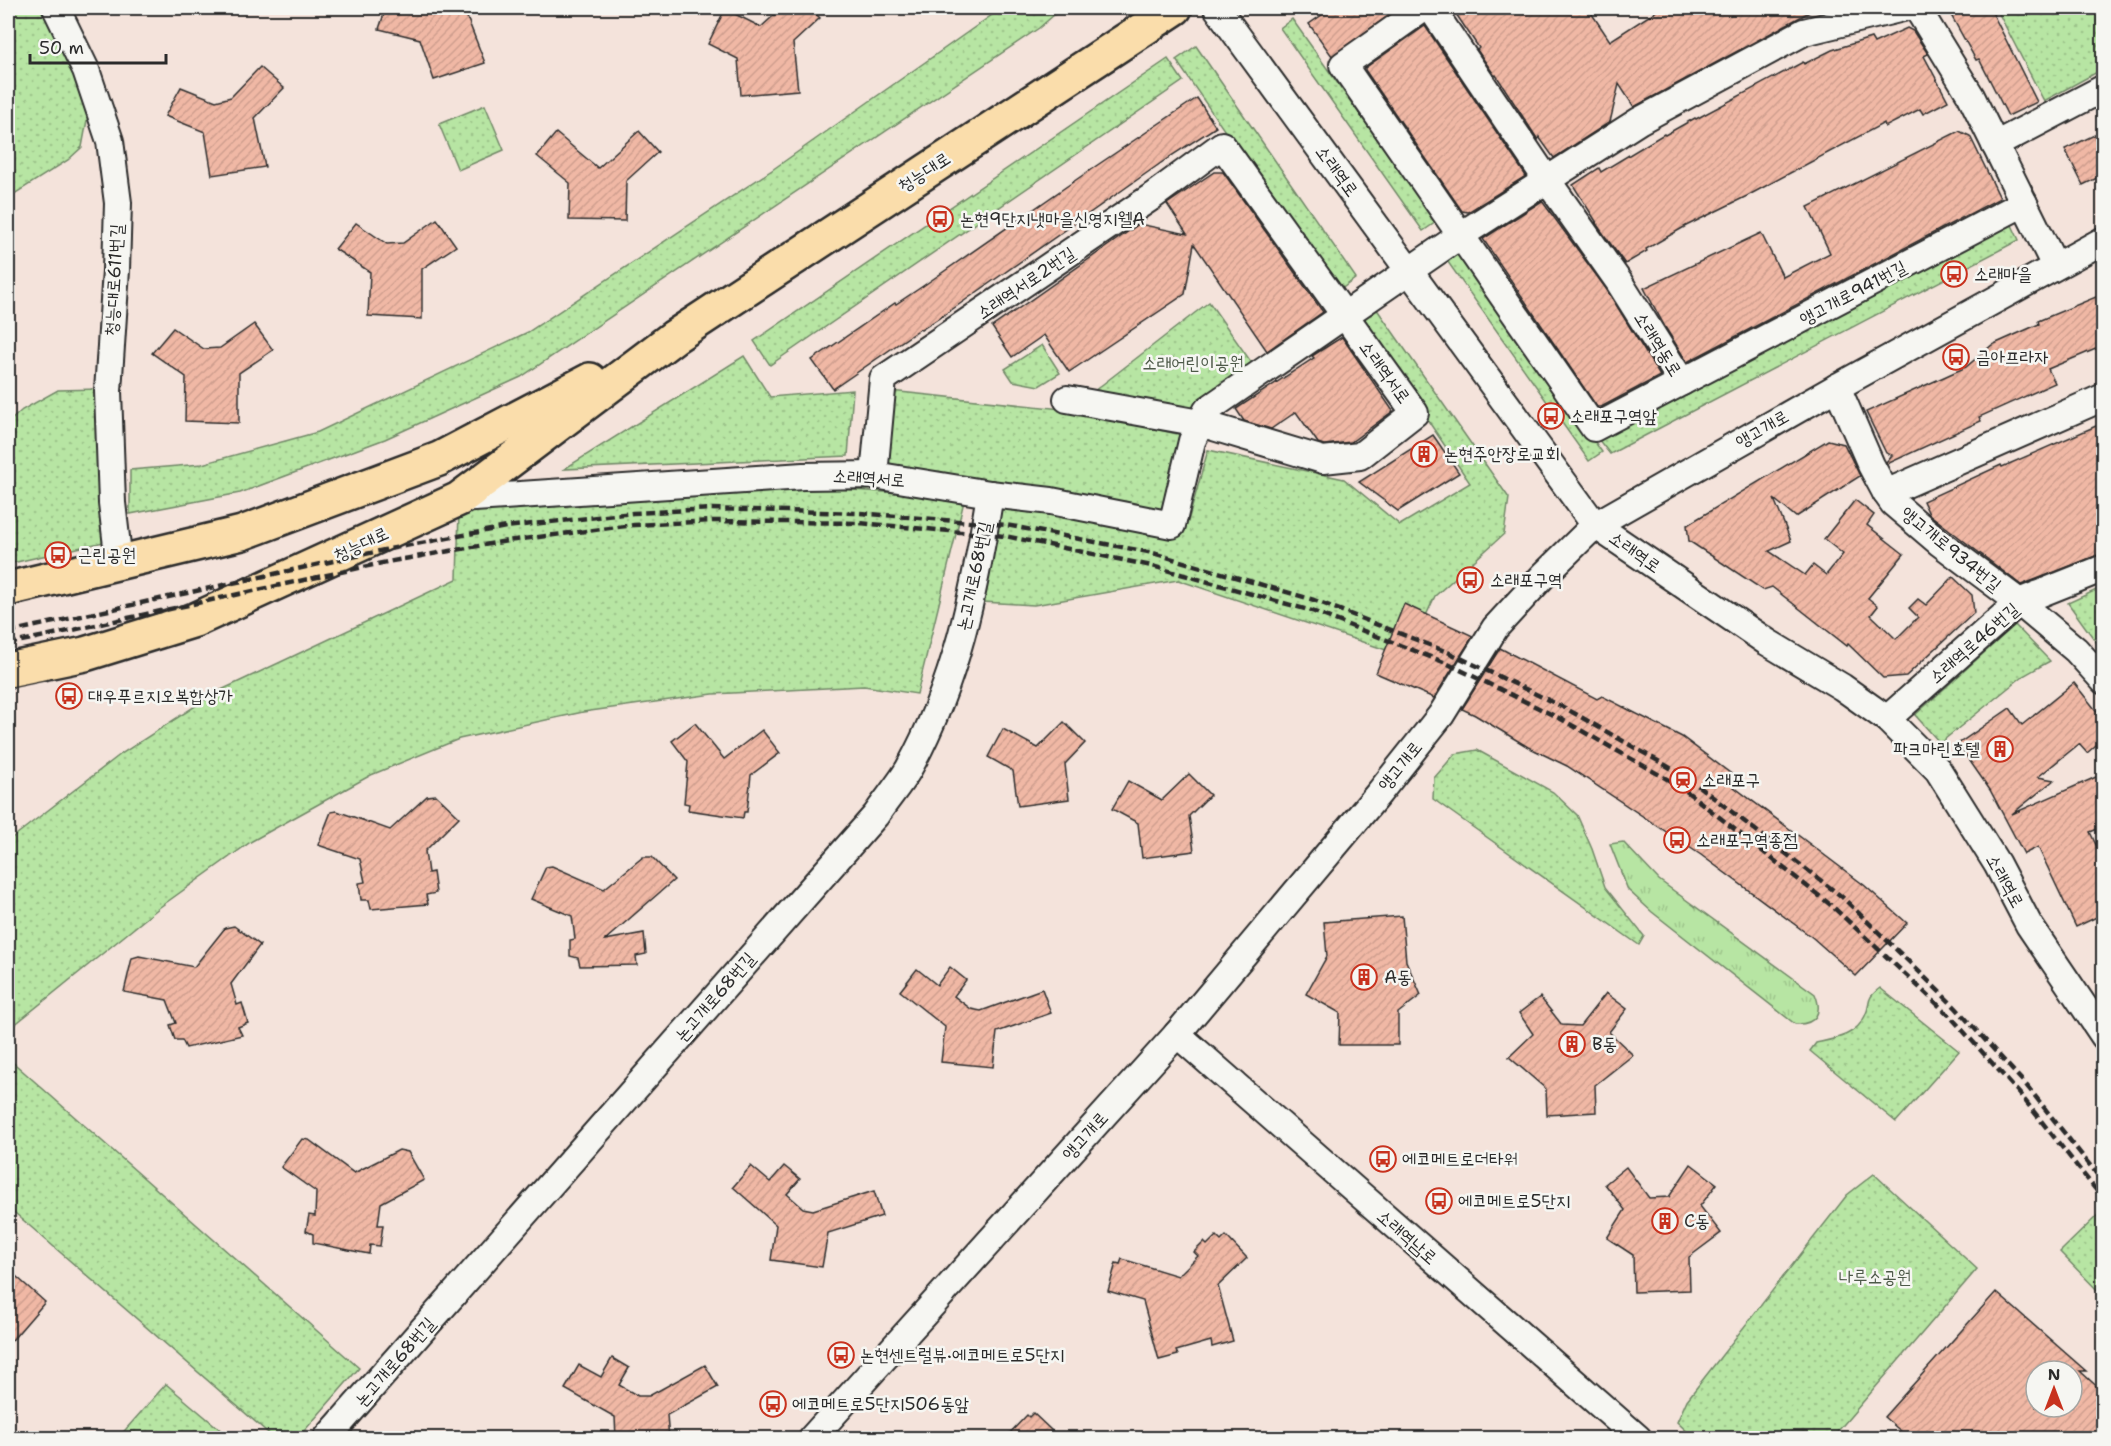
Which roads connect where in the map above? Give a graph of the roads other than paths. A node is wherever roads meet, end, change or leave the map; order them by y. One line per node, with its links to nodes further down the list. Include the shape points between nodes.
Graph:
1 (56, 8): 28 (street, 청능대로611번길, via 86,70 110,141 118,203 108,391 111,503)
2 (1175, 8): 17 (main road, 청능대로)
3 (1217, 8): 15 (street, 소래역로)
4 (1425, 8): 12 (street, 소래역동로, via 1343,65)
5 (1431, 8): 10 (street, 소래역동로)
6 (1903, 8): 10 (street, via 1804,32 1639,121)
7 (1917, 8): 9 (street, via 1971,96)
8 (2103, 88): 9 (street)
9 (1995, 145): 11 (street)
10 (1547, 180): 12 (street); 18 (street, 소래역동로, via 1619,282)
11 (2024, 203): 14 (street); 18 (street, 앵고개로941번길)
12 (1461, 235): 15 (street); 18 (street, 소래역동로, via 1594,428)
13 (2103, 240): 14 (street, 앵고개로)
14 (2055, 266): 19 (street, 앵고개로)
15 (1410, 270): 16 (street, 소래역서로); 27 (street, 소래역로)
16 (1343, 315): 22 (street, 소래역서로, via 1206,410); 22 (street, 소래역서로, via 1415,413 1360,456 1323,460); 23 (street, 소래역서로2번길, via 1222,145 883,379)
17 (674, 337): 26 (main road, 청능대로); 28 (main road, 청능대로, via 439,459 242,533)
18 (1682, 382)
19 (1837, 387): 24 (street, 앵고개로934번길); 27 (street, 앵고개로)
20 (2103, 397): 24 (street)
21 (1067, 399): 22 (street, 소래역서로)
22 (1200, 423): 25 (street, 소래역서로, via 1172,525 1051,501)
23 (874, 475): 25 (street, 소래역서로); 26 (street, 소래역서로, via 802,476)
24 (1886, 493): 31 (street, 앵고개로934번길, via 1940,543)
25 (990, 494): 37 (street, 논고개로68번길, via 972,599 956,658 934,719 907,771 876,815)
26 (459, 499): 32 (main road, 청능대로, via 195,620 85,654)
27 (1595, 525): 34 (street, 소래역로); 35 (street, 앵고개로, via 1495,628 1441,715)
28 (118, 562): 30 (main road, 청능대로)
29 (2103, 568): 31 (street, 소래역로46번길)
30 (8, 588)
31 (2019, 602): 33 (street, 앵고개로934번길, via 2076,650); 34 (street, 소래역로46번길)
32 (8, 670)
33 (2103, 681)
34 (1887, 719): 36 (street, 소래역로, via 1938,770 1997,864 2029,925)
35 (1177, 1034): 38 (street, 앵고개로); 39 (street, 소래역남로)
36 (2103, 1036)
37 (327, 1438)
38 (812, 1438)
39 (1638, 1438)

